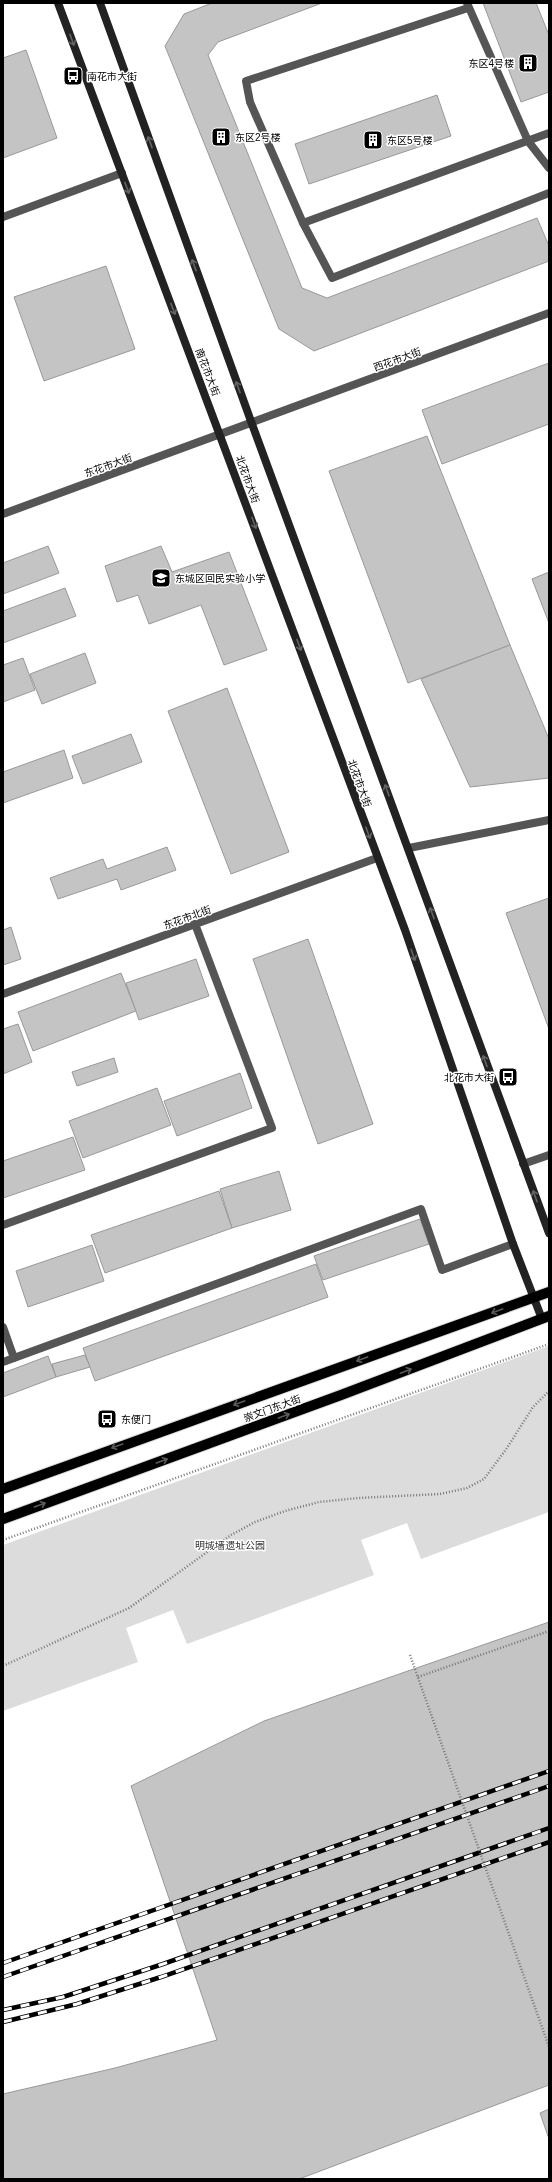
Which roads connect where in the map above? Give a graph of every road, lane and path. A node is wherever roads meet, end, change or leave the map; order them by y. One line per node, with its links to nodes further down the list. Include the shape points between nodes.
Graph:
1 (58, 3): 7 (main road, 南花市大街, one-way to 7)
2 (100, 3): 12 (main road, one-way to 2)
3 (468, 5): 5 (street); 10 (street, via 246,81 250,102)
4 (549, 134): 5 (street)
5 (528, 141): 6 (street); 10 (street)
6 (549, 168)
7 (122, 174): 9 (street); 13 (main road, 南花市大街, one-way to 13)
8 (549, 193): 10 (street, via 332,278)
9 (3, 217)
10 (303, 223)
11 (549, 313): 12 (street, 西花市大街)
12 (252, 424): 13 (street, 西花市大街); 16 (main road, one-way to 12)
13 (221, 434): 14 (street, 东花市大街); 17 (main road, 北花市大街, one-way to 17)
14 (3, 514)
15 (549, 820): 16 (street)
16 (408, 848): 21 (main road, one-way to 16)
17 (377, 858): 18 (street, 东花市北街); 24 (main road, 北花市大街, one-way to 24, via 405,930)
18 (194, 924): 19 (street, 东花市北街); 22 (street, via 272,1128)
19 (3, 994)
20 (549, 1155): 21 (street)
21 (523, 1164): 23 (main road, one-way to 21)
22 (3, 1226)
23 (549, 1233)
24 (513, 1244): 26 (main road, 北花市大街); 30 (street, via 442,1270 421,1209)
25 (549, 1292): 26 (main road, 崇文门东大街)
26 (534, 1298): 27 (main road, 北花市大街); 33 (main road, 崇文门东大街, one-way to 33)
27 (546, 1317): 34 (main road, 崇文门东大街, one-way to 27)
28 (3, 1327): 30 (street)
29 (549, 1344): 35 (path)
30 (14, 1358): 31 (street)
31 (3, 1362)
32 (549, 1391): 38 (path, via 533,1407 484,1479 467,1488 440,1494 319,1502 255,1522 231,1535 129,1608)
33 (3, 1488)
34 (3, 1519)
35 (3, 1540)
36 (549, 1631): 39 (path)
37 (410, 1655): 39 (path, bridge)
38 (3, 1666)
39 (418, 1677): 40 (path, bridge)
40 (549, 2047)

